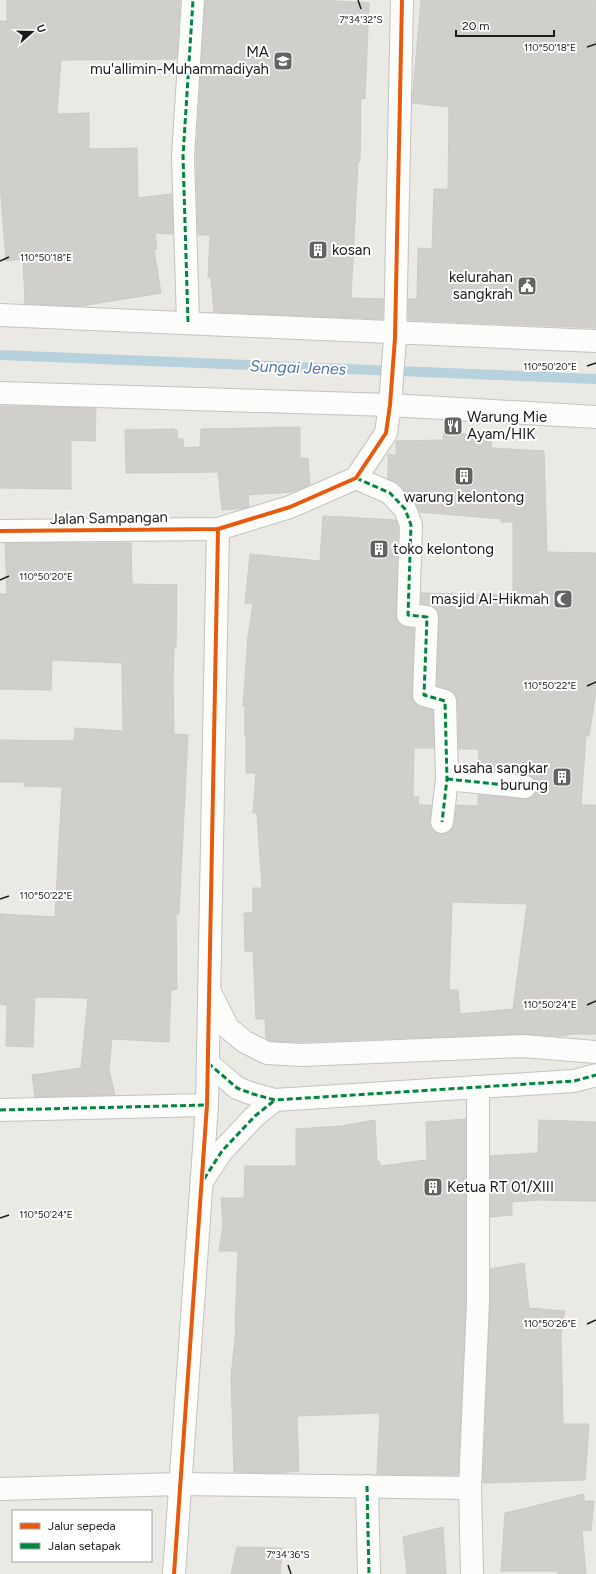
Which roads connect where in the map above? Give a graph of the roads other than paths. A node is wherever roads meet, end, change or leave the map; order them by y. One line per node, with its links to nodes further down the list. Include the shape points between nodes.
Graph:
1 (193, 0): 4 (street, via 183,156)
2 (402, 0): 5 (street)
3 (0, 315): 4 (street)
4 (188, 322): 5 (street)
5 (395, 335): 6 (street); 8 (street)
6 (596, 341)
7 (0, 393): 8 (street)
8 (391, 399): 9 (street); 10 (street, via 386,433)
9 (596, 417)
10 (356, 478): 11 (street, Jalan Sampangan, via 290,507); 13 (street, via 390,493 405,509 411,525 408,615 427,616 424,694 445,701)
11 (218, 529): 12 (street, Jalan Sampangan); 16 (street)
12 (0, 531)
13 (446, 779): 14 (street); 15 (street)
14 (525, 786)
15 (442, 822)
16 (209, 989): 17 (street, via 228,1028 245,1042 267,1053 301,1055 523,1046); 18 (street)
17 (596, 1052)
18 (208, 1063): 21 (street, via 237,1088); 22 (street)
19 (596, 1075): 20 (street, via 574,1081)
20 (478, 1087): 21 (street); 27 (street, via 478,1302)
21 (275, 1100): 24 (street, via 255,1116 222,1151)
22 (207, 1105): 23 (street); 24 (street)
23 (0, 1110)
24 (202, 1182): 25 (street)
25 (180, 1484): 26 (street); 28 (street); 29 (street)
26 (367, 1486): 27 (street); 30 (street)
27 (470, 1488): 31 (street)
28 (0, 1489)
29 (174, 1574)
30 (369, 1574)
31 (472, 1574)

